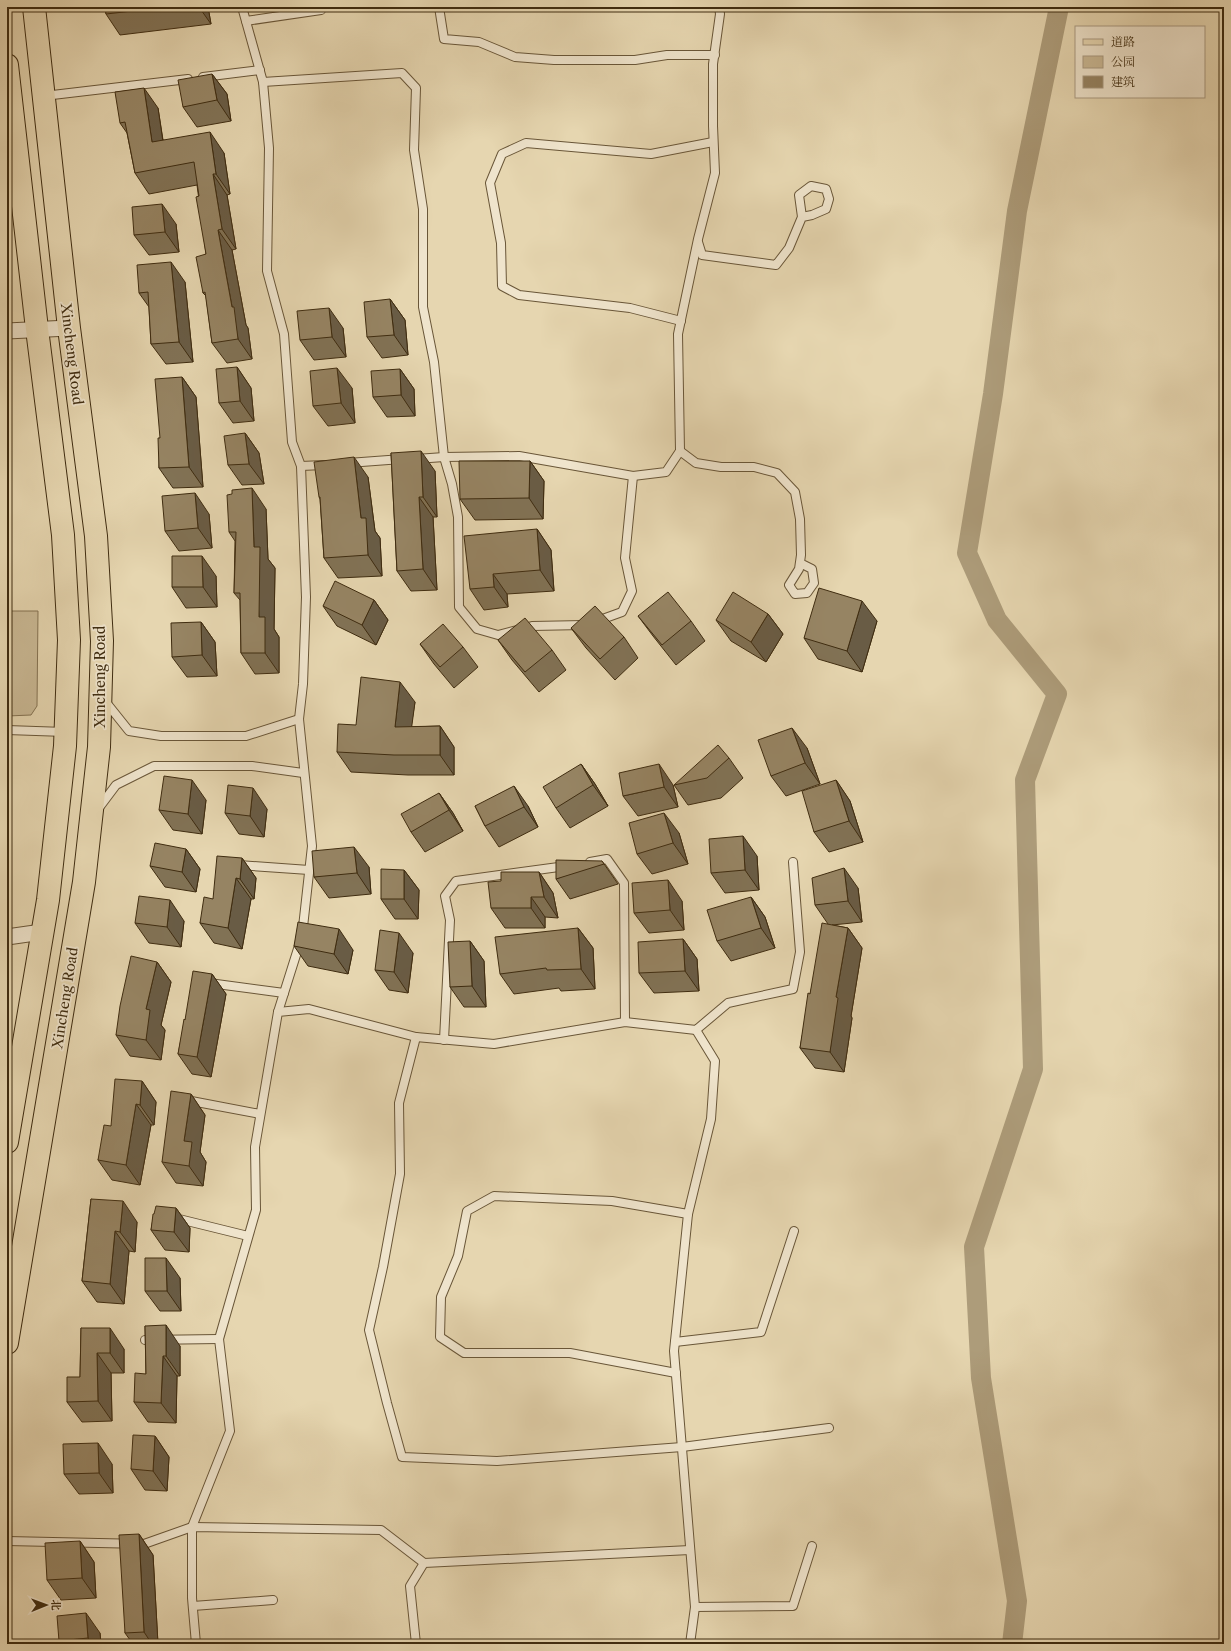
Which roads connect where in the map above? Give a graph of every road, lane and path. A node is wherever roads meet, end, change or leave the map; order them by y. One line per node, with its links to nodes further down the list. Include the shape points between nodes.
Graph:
1 (34, 7): 11 (main road, Xincheng Road)
2 (242, 7): 6 (lane)
3 (439, 7): 7 (lane, via 444,39 479,42 515,57 554,60 636,60 667,55)
4 (719, 7): 7 (lane)
5 (321, 10): 6 (lane)
6 (246, 21): 9 (lane)
7 (715, 55): 12 (lane)
8 (7, 65): 17 (main road)
9 (260, 70): 10 (lane); 11 (lane)
10 (263, 82): 20 (lane, via 402,74 416,88 414,150 423,209 423,307 434,362); 21 (lane, via 269,148 267,271 284,334 292,442)
11 (43, 96): 16 (main road, Xincheng Road)
12 (714, 142): 14 (lane, via 715,173); 15 (lane, via 651,154 526,143 502,154 490,183 501,242 502,286 519,295 630,308)
13 (802, 217): 14 (lane, via 789,248 776,265 702,255)
14 (698, 239): 15 (lane)
15 (681, 321): 19 (lane, via 678,334)
16 (69, 328): 17 (street); 24 (main road, Xincheng Road, via 96,536 102,641)
17 (36, 330): 18 (street); 27 (main road, via 63,535 68,640)
18 (7, 331)
19 (680, 451): 22 (lane, via 666,472); 23 (lane, via 696,463 721,467 754,467 777,473 795,492 800,519)
20 (444, 457): 21 (lane); 22 (lane, via 519,456); 22 (lane, via 458,517 459,607 477,629 498,635 532,626 585,625 622,612 632,590 625,558)
21 (301, 466): 25 (lane, via 306,597)
22 (633, 476)
23 (800, 563)
24 (101, 696): 25 (lane, via 129,731 160,736 246,736); 29 (main road, Xincheng Road, via 100,747)
25 (299, 719): 28 (lane)
26 (7, 730): 27 (lane)
27 (66, 732): 33 (main road)
28 (303, 773): 29 (lane, via 252,766 154,766 116,785); 32 (lane, via 312,846)
29 (92, 817): 52 (main road, Xincheng Road, via 84,882)
30 (793, 862): 39 (lane, via 800,952 793,989 728,1003)
31 (226, 864): 32 (lane)
32 (309, 870): 36 (lane, via 302,936)
33 (42, 932): 34 (street); 44 (main road)
34 (7, 937)
35 (203, 983): 36 (lane)
36 (284, 994): 37 (lane)
37 (278, 1012): 40 (lane, via 309,1009); 43 (lane)
38 (625, 1022): 39 (lane); 41 (lane, via 494,1044); 41 (lane, via 624,883 607,859 456,881 445,896 450,920)
39 (696, 1030): 45 (lane, via 714,1062 712,1119)
40 (416, 1037): 41 (lane); 55 (lane, via 399,1102 400,1174 369,1330 402,1457 497,1461)
41 (444, 1040)
42 (184, 1099): 43 (lane)
43 (260, 1114): 48 (lane, via 255,1147 256,1210)
44 (7, 1142)
45 (688, 1214): 51 (lane); 53 (lane, via 612,1201 494,1196 467,1211 458,1256 441,1297 440,1337 464,1353 570,1353)
46 (166, 1216): 48 (lane)
47 (794, 1231): 51 (lane, via 762,1332)
48 (248, 1236): 49 (lane)
49 (219, 1339): 50 (lane); 56 (lane, via 230,1431)
50 (145, 1340)
51 (675, 1342): 53 (lane)
52 (7, 1343)
53 (676, 1373): 55 (lane)
54 (829, 1428): 55 (lane)
55 (682, 1447): 59 (lane)
56 (192, 1527): 57 (lane, via 144,1544); 60 (lane, via 381,1530); 62 (lane)
57 (7, 1541)
58 (812, 1546): 63 (lane, via 793,1606)
59 (690, 1550): 60 (lane); 63 (lane)
60 (424, 1563): 65 (lane, via 410,1586)
61 (273, 1600): 62 (lane)
62 (193, 1606): 64 (lane)
63 (695, 1607): 66 (lane)
64 (196, 1644)
65 (416, 1644)
66 (690, 1644)

